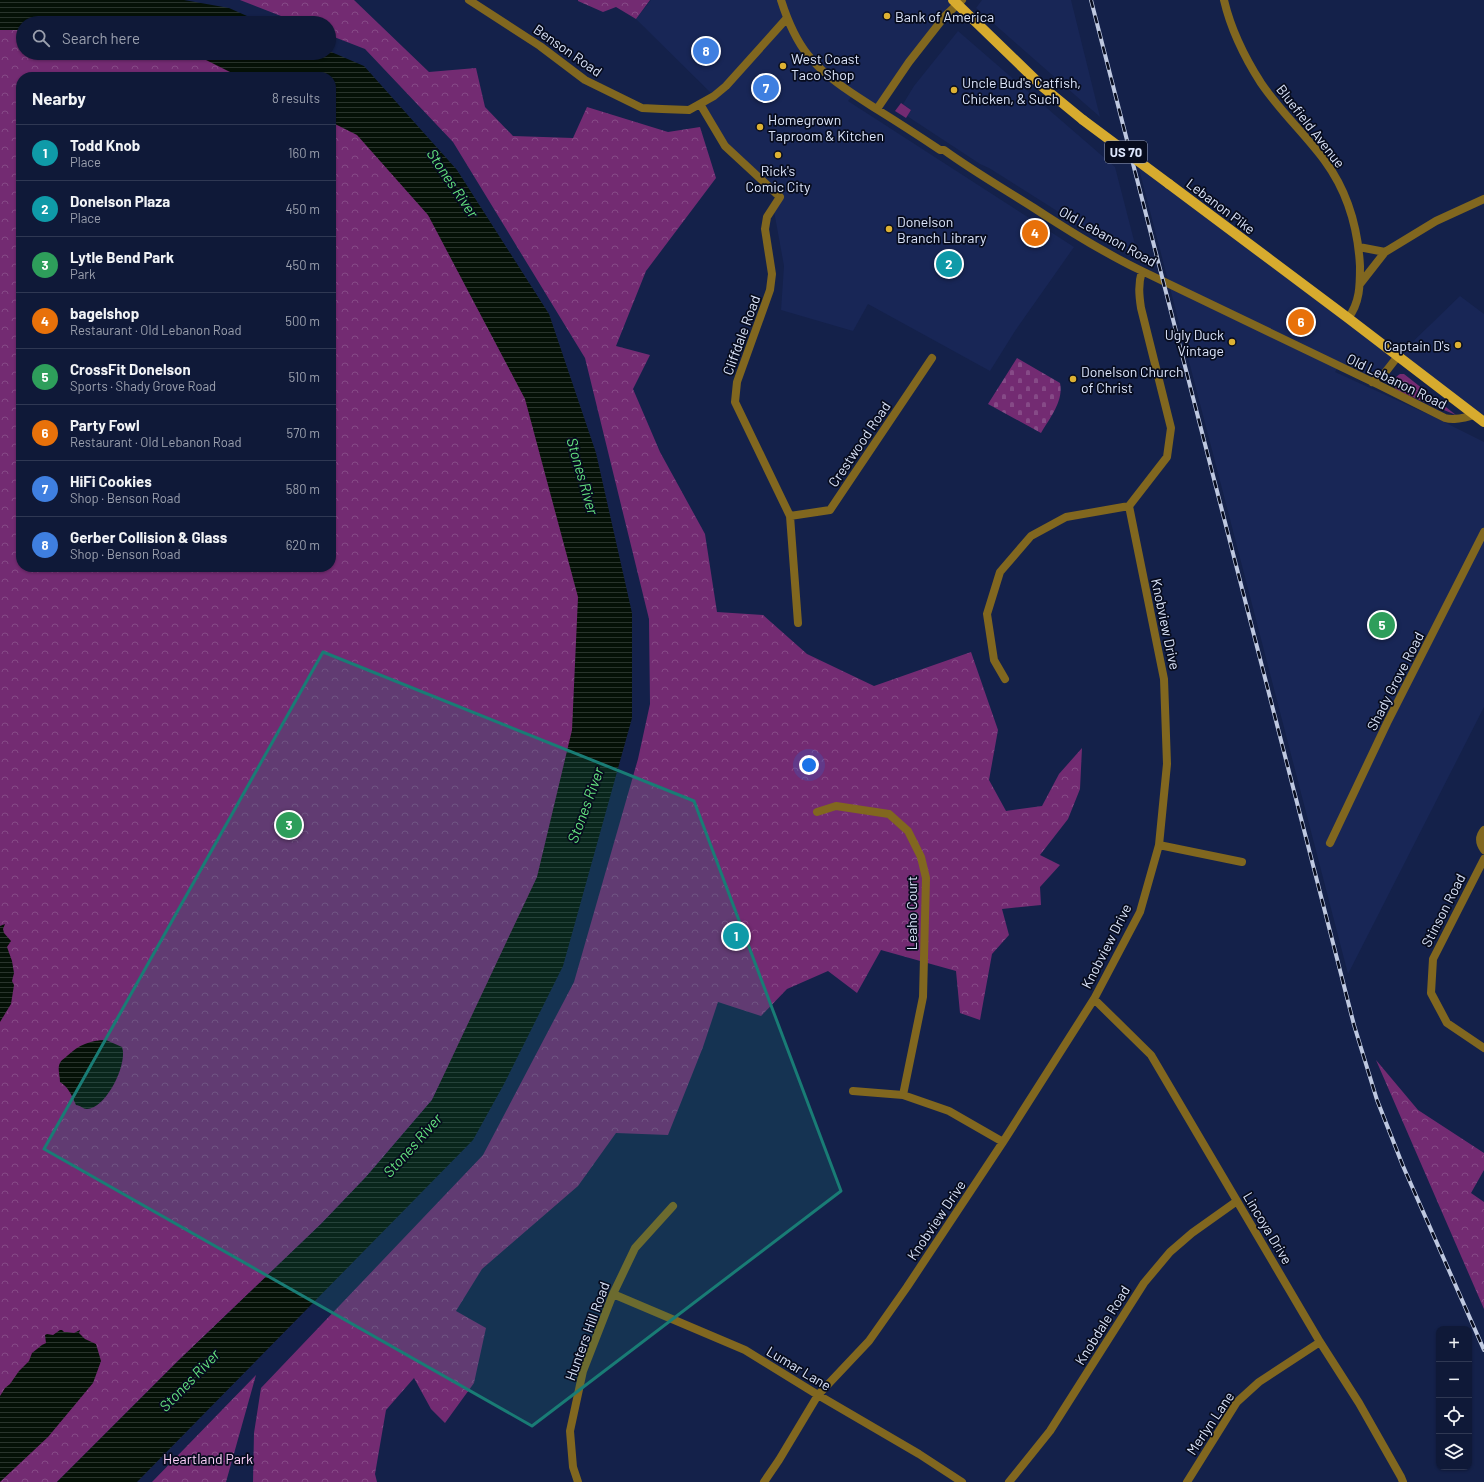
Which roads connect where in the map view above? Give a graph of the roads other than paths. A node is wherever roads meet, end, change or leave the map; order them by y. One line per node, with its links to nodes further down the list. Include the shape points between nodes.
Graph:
1 (469, 0): 6 (street, Benson Road, via 540,46 585,80 642,108 689,110)
2 (781, 0): 5 (street, Old Lebanon Road)
3 (1224, 0): 9 (street, Bluefield Avenue, via 1238,41 1253,69 1267,91 1336,178 1350,210)
4 (957, 2): 7 (street, via 909,62); 13 (main road, Lebanon Pike / US 70, bridge, via 1044,88 1083,120)
5 (787, 18): 6 (street, Benson Road, via 726,86); 7 (street, Old Lebanon Road, via 798,40 815,63 828,76)
6 (700, 104): 20 (street, Cliffdale Road, via 725,146 780,197 767,217 765,229 772,274 770,290 737,382 735,402)
7 (877, 109): 11 (street, Old Lebanon Road, via 1074,234)
8 (1484, 199): 10 (street, via 1436,221)
9 (1359, 247): 10 (street); 12 (street, Bluefield Avenue)
10 (1385, 252): 12 (street)
11 (1142, 271): 16 (street, Old Lebanon Road); 19 (street, via 1139,280 1141,308 1171,428 1167,457)
12 (1360, 284): 13 (street, Bluefield Avenue, via 1355,309)
13 (1348, 318): 14 (main road, Lebanon Pike / US 70)
14 (1398, 356): 16 (street, via 1384,374); 17 (main road, Lebanon Pike / US 70)
15 (932, 358): 20 (street, Crestwood Road, via 830,510)
16 (1372, 382): 17 (street, Old Lebanon Road, via 1450,420)
17 (1475, 415): 18 (main road, Lebanon Pike / US 70)
18 (1484, 422)
19 (1129, 506): 23 (street, via 1066,517 1031,536 1000,572 987,614 994,660); 27 (street, Knobview Drive, via 1164,679 1167,764)
20 (790, 516): 22 (street, Cliffdale Road)
21 (1484, 532): 26 (street, Shady Grove Road, via 1387,723)
22 (798, 623)
23 (1005, 679)
24 (817, 812): 34 (street, Leaho Court, via 836,806 889,814 908,830 921,857 926,878 923,997)
25 (1484, 830): 28 (street, via 1480,843)
26 (1330, 843)
27 (1159, 845): 30 (street); 31 (street, Knobview Drive, via 1140,912)
28 (1484, 850)
29 (1484, 859): 32 (street, Stinson Road, via 1433,959 1431,993 1448,1023)
30 (1242, 862)
31 (1094, 999): 35 (street, Knobview Drive); 36 (street, Lincoya Drive, via 1151,1055)
32 (1484, 1048)
33 (853, 1091): 34 (street)
34 (903, 1095): 35 (street, via 949,1111)
35 (1003, 1142): 40 (street, Knobview Drive, via 869,1341)
36 (1237, 1201): 39 (street, Lincoya Drive); 44 (street, Knobdale Road, via 1170,1252 1144,1283 1050,1431)
37 (673, 1206): 38 (street, Hunters Hill Road, via 635,1248)
38 (613, 1294): 40 (street, Lumar Lane, via 745,1350); 41 (street, Hunters Hill Road, via 583,1371 570,1431 573,1467)
39 (1320, 1342): 45 (street, Merlyn Lane, via 1259,1382 1237,1402); 46 (street, Lincoya Drive, via 1359,1403)
40 (818, 1395): 42 (street, Knobview Drive); 43 (street, Lumar Lane)
41 (578, 1482)
42 (764, 1482)
43 (962, 1482)
44 (1009, 1482)
45 (1187, 1482)
46 (1403, 1482)

